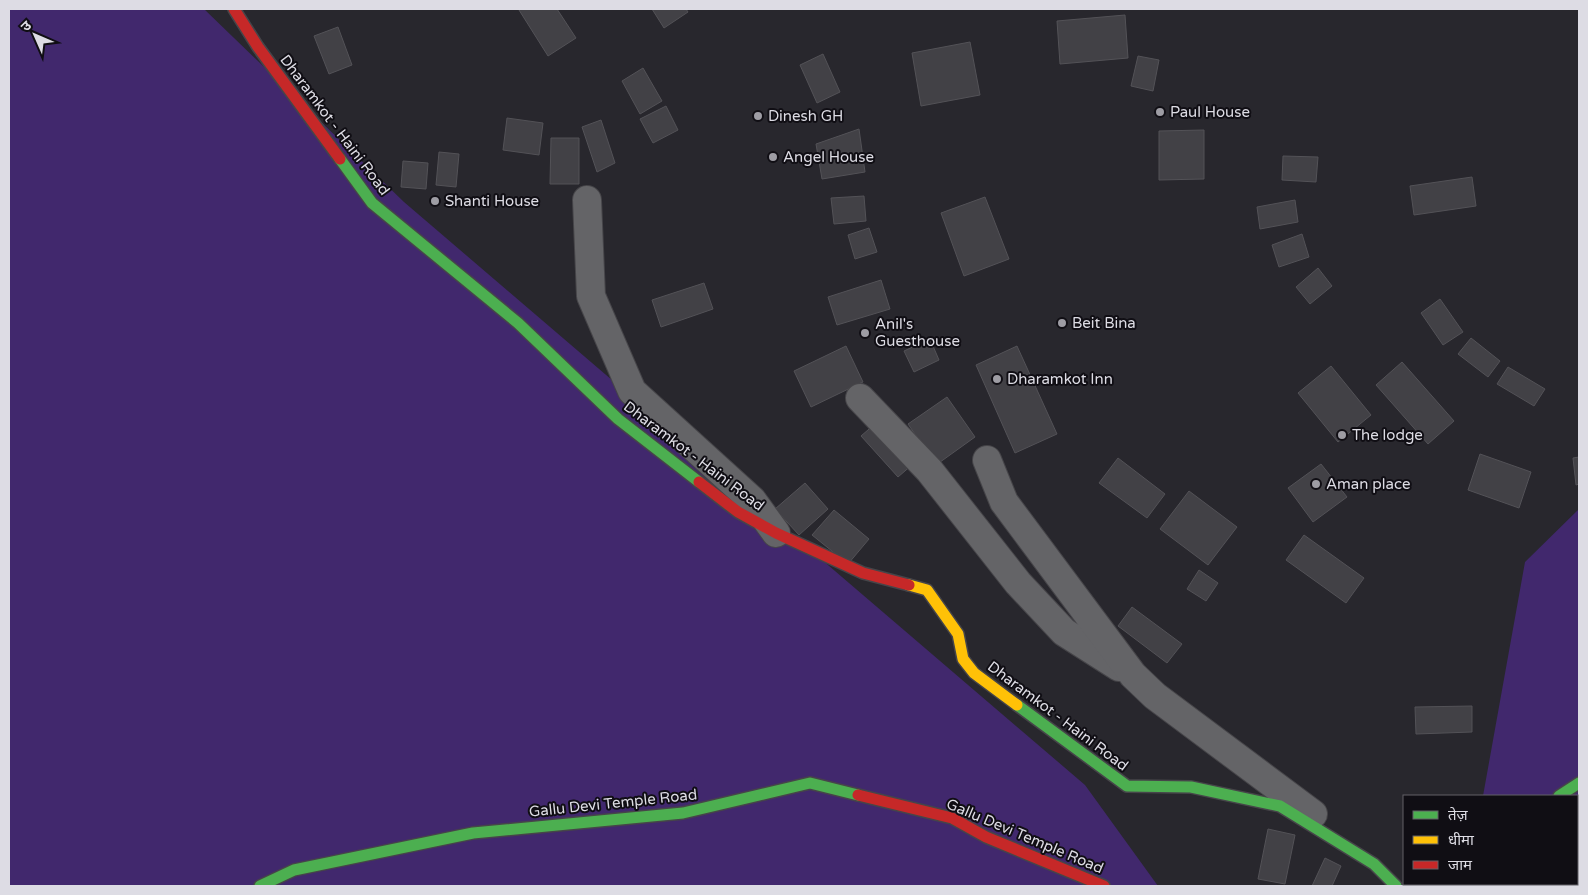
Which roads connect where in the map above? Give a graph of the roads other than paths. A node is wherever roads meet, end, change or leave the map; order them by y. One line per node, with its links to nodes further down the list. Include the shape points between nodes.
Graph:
1 (234, 9): 5 (street, Dharamkot - Haini Road, via 372,203 518,324 618,419 738,512)
2 (587, 200): 5 (street, via 591,296 632,391 752,500)
3 (860, 398): 6 (street, via 929,470 1018,583 1064,632)
4 (987, 460): 6 (street, via 1004,502)
5 (776, 533): 9 (street, Dharamkot - Haini Road, via 863,573 927,590 958,634 963,659 974,673 1127,786 1191,787 1280,806)
6 (1133, 675): 9 (street, via 1155,696 1340,834)
7 (1579, 783): 8 (street)
8 (1561, 795)
9 (1374, 864): 12 (street, Dharamkot - Haini Road)
10 (260, 886): 11 (street, Gallu Devi Temple Road, via 294,870 473,833 683,813 810,783 952,818 986,837)
11 (1104, 886)
12 (1396, 886)

